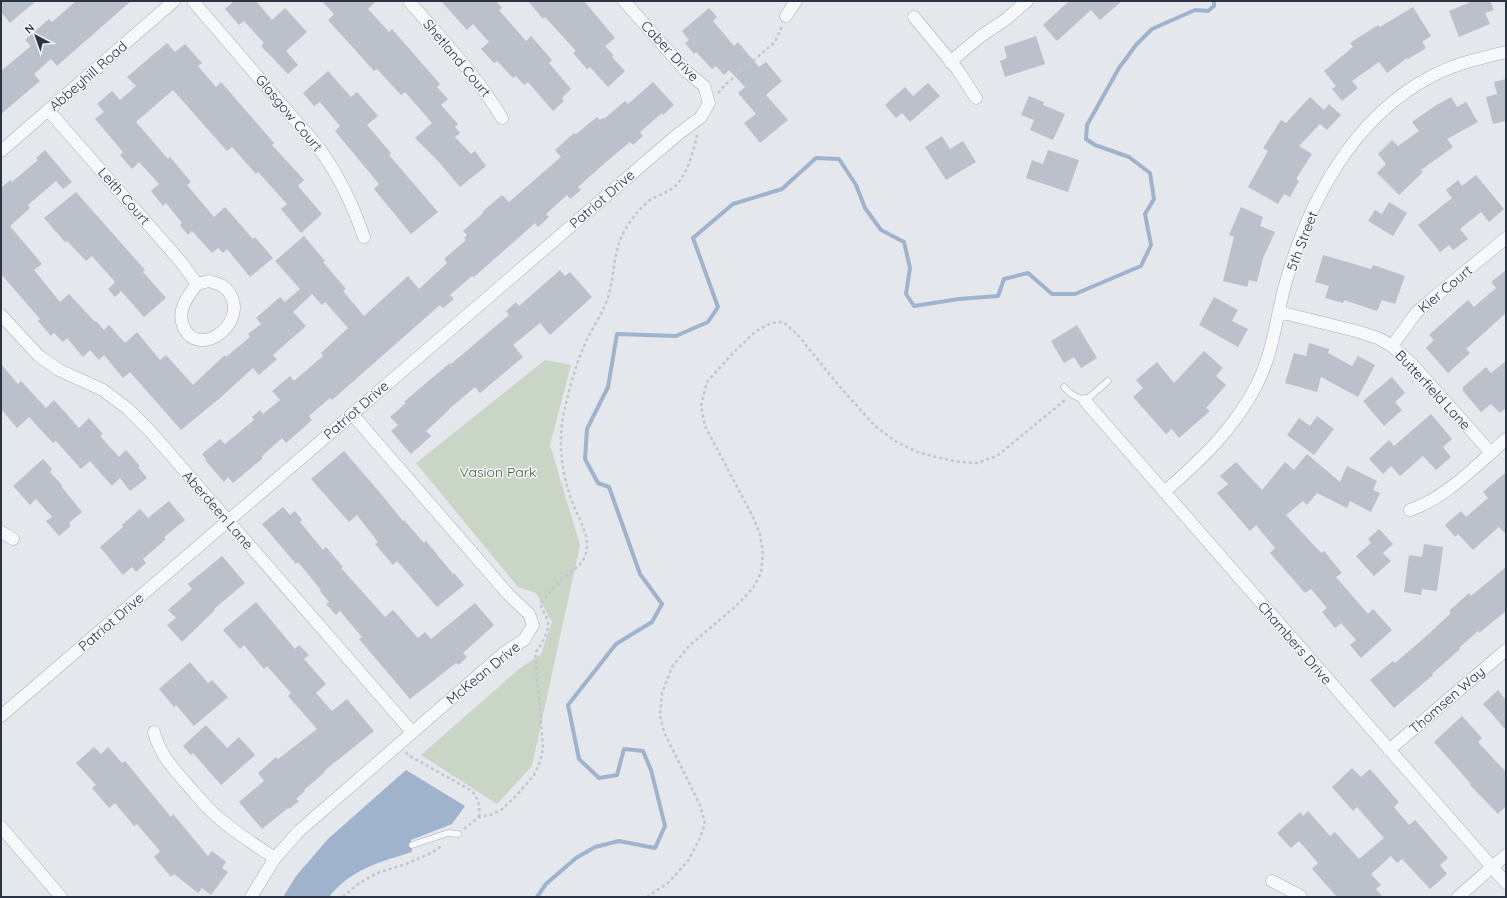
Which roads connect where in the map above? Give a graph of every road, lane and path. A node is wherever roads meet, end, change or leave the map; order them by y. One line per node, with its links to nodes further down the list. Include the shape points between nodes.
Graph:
1 (174, 1): 13 (street, Abbeyhill Road)
2 (193, 1): 17 (street, Glasgow Court, via 319,148 344,187)
3 (409, 1): 15 (street, Shetland Court, via 485,89)
4 (624, 1): 12 (street, Caber Drive, via 686,71 704,86)
5 (796, 1): 7 (street)
6 (1027, 1): 10 (street)
7 (786, 16): 12 (path, via 775,42 726,84)
8 (914, 17): 10 (street)
9 (1506, 52): 20 (street, 5th Street, via 1476,59 1432,76 1381,111 1361,132 1339,162 1305,227 1289,271)
10 (950, 62): 11 (street)
11 (976, 98)
12 (709, 104): 14 (street, Patriot Drive)
13 (48, 110): 16 (street, Abbeyhill Road); 19 (street, Leith Court, via 181,262)
14 (701, 117): 27 (street, Patriot Drive); 41 (path, via 689,163 679,182 666,193 651,200 632,217 624,231 616,249 605,305 584,345 576,367 562,419 560,440 570,495 587,543 586,554 580,564 558,583 540,604 548,623 542,644 535,653 542,748 540,762 534,775 501,810)
15 (502, 118)
16 (1, 151)
17 (364, 237)
18 (1506, 238): 22 (street, Kier Court, via 1432,298 1416,314)
19 (197, 284): 19 (street, via 187,298 180,320 185,330 194,338 205,341 214,338 227,327 234,316 234,304 230,292 220,285 209,282)
20 (1279, 312): 22 (street, Butterfield Lane, via 1356,330); 30 (street, 5th Street, via 1266,363 1244,408 1206,454)
21 (1, 315): 32 (street, Aberdeen Lane, via 39,356 59,370 103,390 128,409)
22 (1392, 346): 29 (street, Butterfield Lane, via 1412,364)
23 (1108, 381): 26 (lane)
24 (1064, 387): 25 (lane)
25 (1071, 394): 26 (lane); 53 (path, via 997,456 977,462 960,462 917,452 895,441 875,426 797,334 783,322 771,323 756,331 706,382 701,406 705,426 760,534 763,554 761,573 753,588 736,606 689,646 672,667 662,693 660,716 664,732 700,805 705,824 688,861 668,883)
26 (1085, 401): 30 (street, Chambers Drive)
27 (352, 414): 32 (street, Patriot Drive); 38 (street, McKean Drive, via 508,594 530,614 533,625 524,640 505,652)
28 (1506, 439): 29 (street)
29 (1491, 453): 31 (street, via 1450,489 1424,506)
30 (1164, 492): 40 (street, Chambers Drive)
31 (1410, 510)
32 (228, 521): 36 (street, Patriot Drive); 38 (street, Aberdeen Lane)
33 (1, 532): 34 (street)
34 (13, 539)
35 (1506, 650): 40 (street, Thomsen Way)
36 (1, 716)
37 (154, 732): 46 (street, via 157,743 171,766 206,806 229,826)
38 (412, 732): 39 (street, McKean Drive)
39 (399, 744): 41 (path, via 408,755 472,791 480,805); 46 (street, McKean Drive, via 299,831)
40 (1389, 750): 47 (street, Chambers Drive)
41 (479, 817): 43 (path)
42 (1, 827): 50 (street)
43 (458, 834): 44 (lane, via 448,833); 52 (path, via 431,853 377,873)
44 (412, 845)
45 (1506, 855): 47 (street)
46 (275, 858): 51 (street, McKean Drive)
47 (1492, 868): 49 (street, Chambers Drive); 55 (street)
48 (1272, 881): 54 (street)
49 (1506, 883)
50 (61, 897)
51 (251, 897)
52 (343, 897)
53 (647, 897)
54 (1301, 897)
55 (1458, 897)

